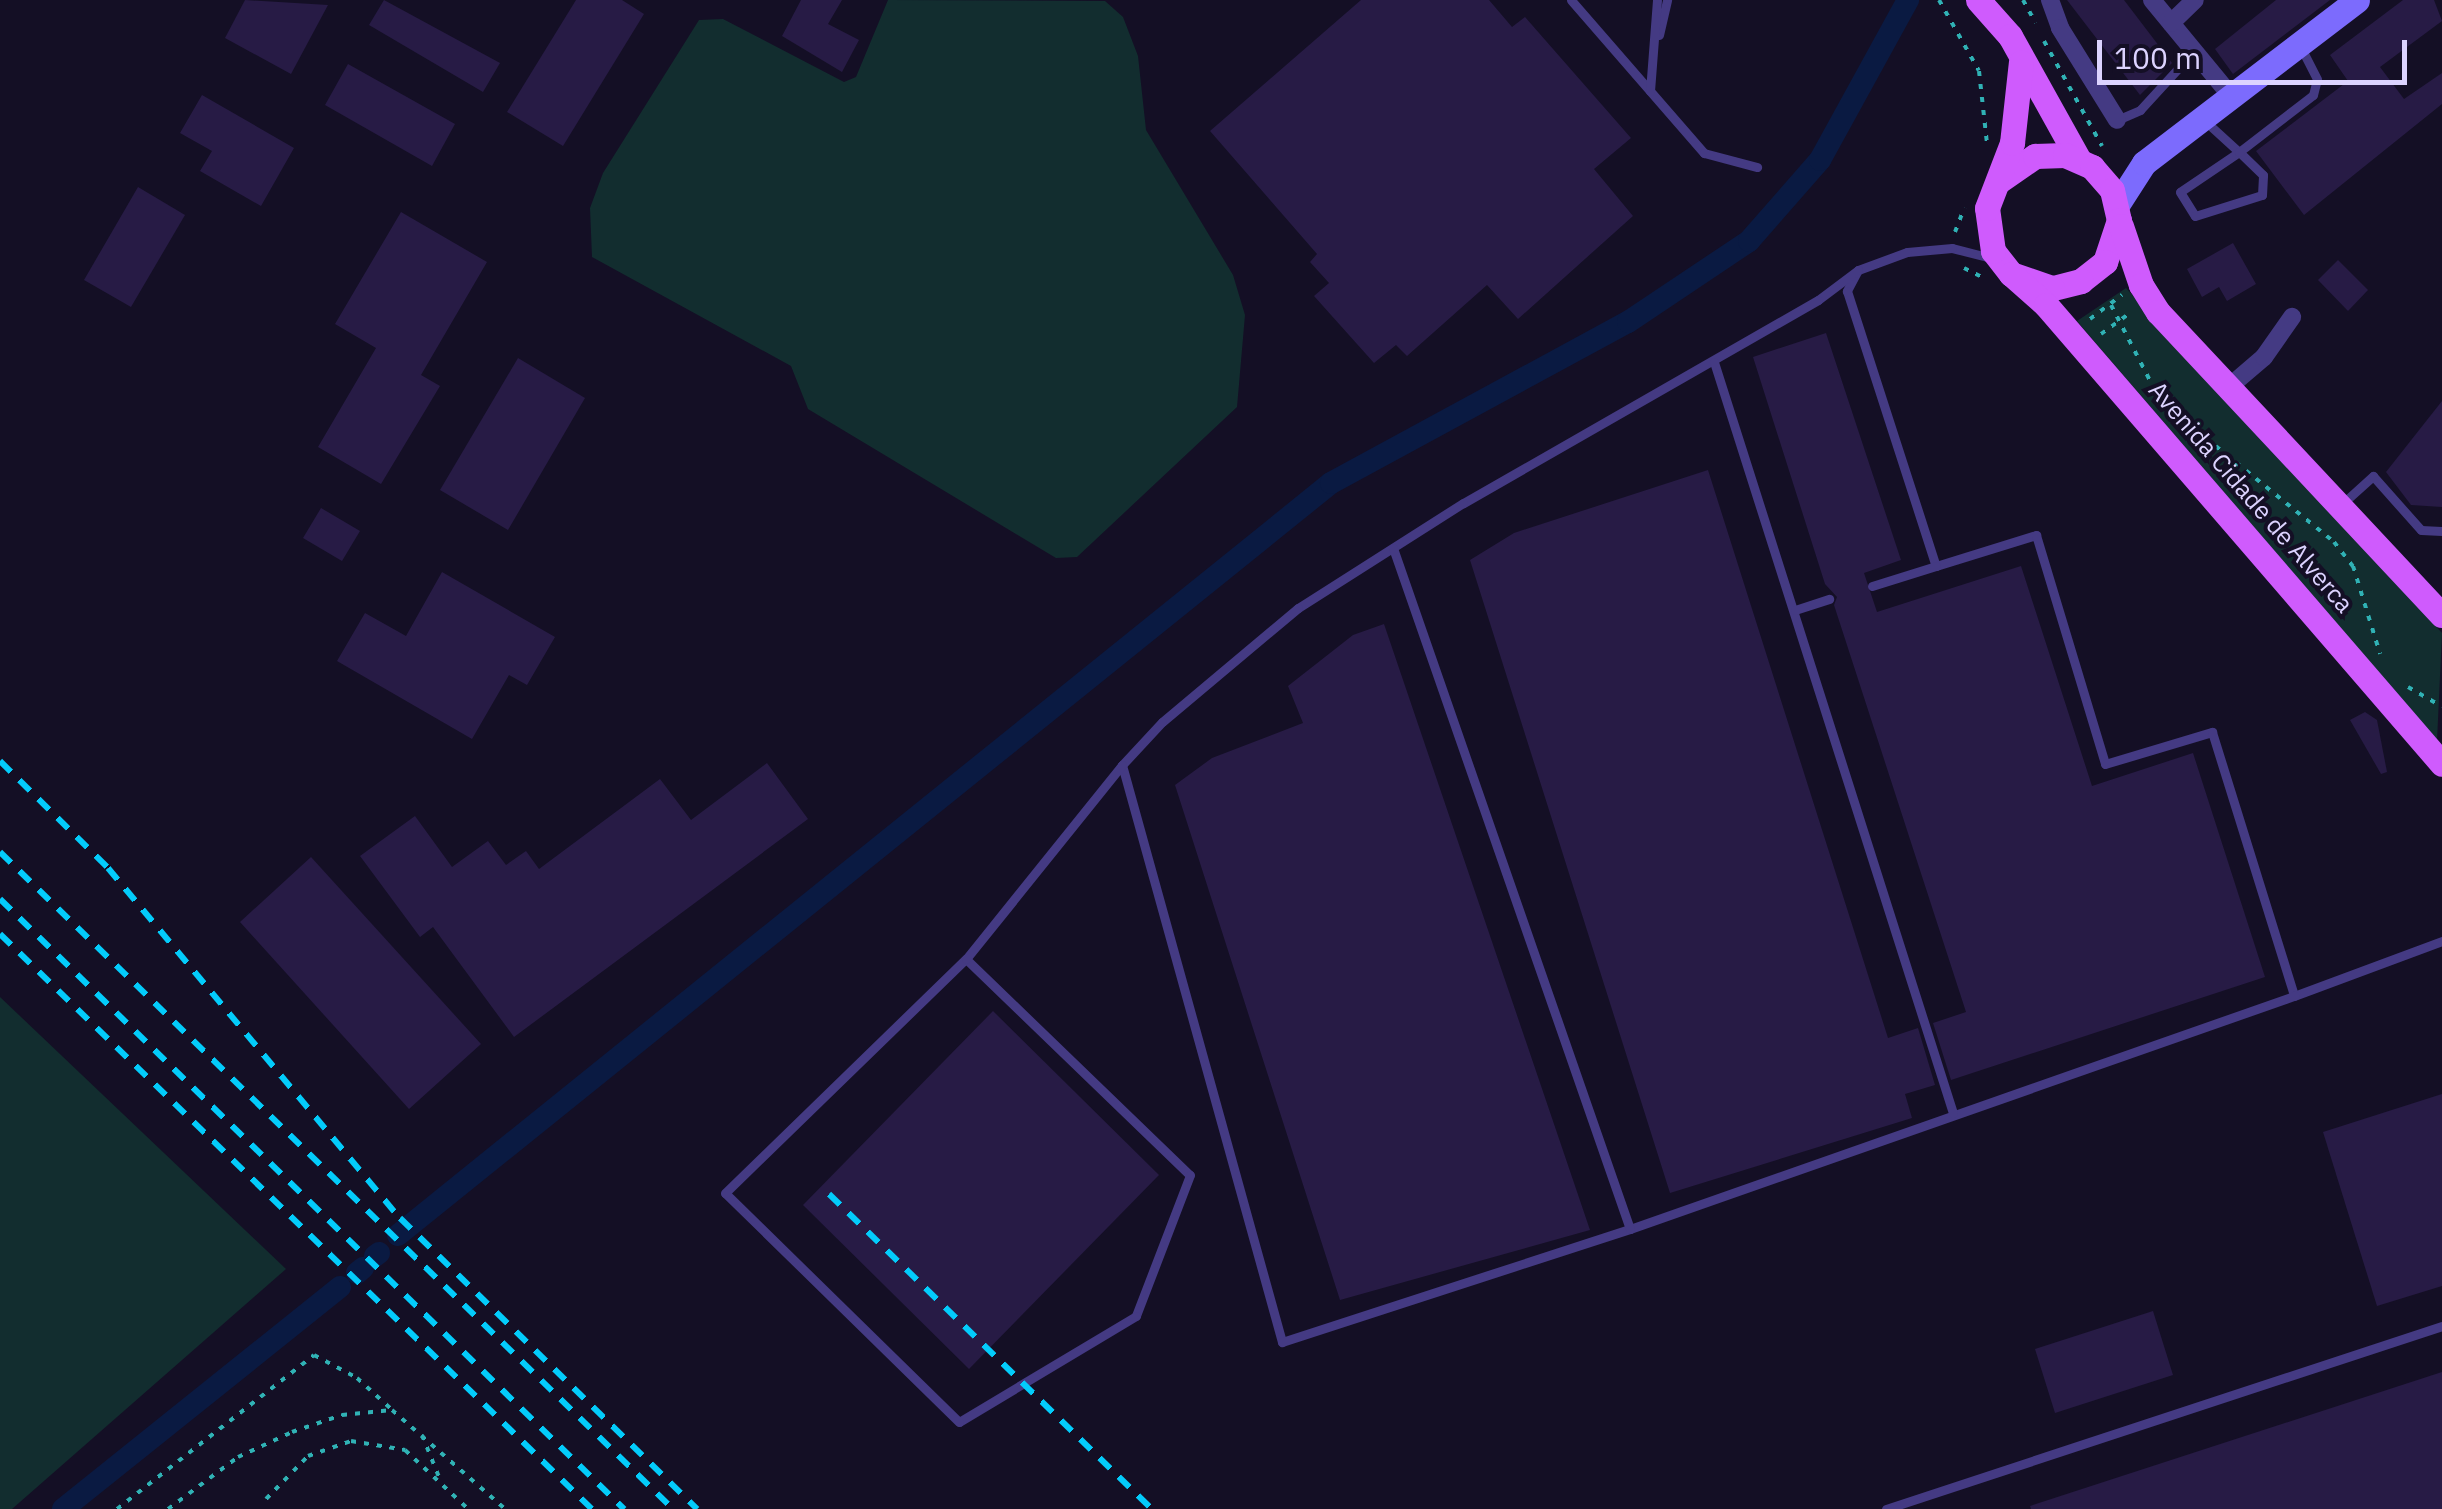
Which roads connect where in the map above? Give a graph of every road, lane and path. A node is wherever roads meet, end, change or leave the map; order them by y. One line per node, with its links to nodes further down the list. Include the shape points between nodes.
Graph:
1 (1571, 0): 16 (lane)
2 (1658, 0): 12 (lane)
3 (1667, 0): 12 (lane)
4 (1939, 0): 21 (path, via 1979,71)
5 (1978, 0): 15 (main road, via 2010,36)
6 (2024, 0): 22 (path, via 2096,139)
7 (2050, 0): 19 (street)
8 (2152, 0): 11 (street)
9 (2196, 0): 11 (street)
10 (2357, 0): 13 (main road)
11 (2171, 23): 14 (street)
12 (1657, 38): 16 (lane)
13 (2299, 43): 17 (main road); 20 (lane, via 2316,75 2313,95)
14 (2194, 51): 17 (street); 19 (lane, via 2140,110)
15 (2021, 62): 22 (main road); 25 (main road, via 2015,126)
16 (1650, 92): 24 (lane, via 1704,153)
17 (2232, 96): 18 (main road)
18 (2202, 119): 20 (lane); 23 (main road)
19 (2116, 120)
20 (2239, 152): 20 (lane, via 2185,185 2180,199 2186,210 2201,215 2262,195 2262,175)
21 (1986, 153)
22 (2095, 160): 23 (main road); 25 (main road, via 2035,156); 27 (main road)
23 (2144, 164): 27 (main road)
24 (1757, 167)
25 (1999, 181): 30 (main road, via 1986,222)
26 (1967, 198): 28 (path)
27 (2118, 212): 30 (main road, via 2113,249 2081,281 2038,286); 31 (main road)
28 (1957, 249): 29 (lane, via 1907,252); 30 (lane); 30 (path, via 1958,265)
29 (1858, 270): 36 (lane); 41 (lane, via 1847,306)
30 (2001, 274): 35 (main road, Avenida Cidade de Alverca)
31 (2145, 292): 32 (path); 34 (path); 37 (main road)
32 (2110, 305): 34 (path); 35 (path)
33 (2292, 318): 37 (street, via 2264,357)
34 (2119, 323): 35 (path); 46 (path, via 2142,376 2164,405 2334,542 2352,566)
35 (2075, 340): 49 (main road, Avenida Cidade de Alverca)
36 (1714, 362): 40 (lane); 44 (lane)
37 (2229, 387): 38 (main road)
38 (2340, 506): 39 (lane, via 2374,476 2422,530); 45 (main road)
39 (2442, 532)
40 (1393, 548): 50 (lane, via 1298,608 1162,722); 55 (lane)
41 (1936, 566): 42 (lane); 53 (lane, via 2036,534 2105,764 2212,732)
42 (1872, 586)
43 (1829, 599): 44 (lane)
44 (1795, 610): 54 (lane)
45 (2442, 615)
46 (2385, 665)
47 (2395, 676): 48 (path)
48 (2442, 708)
49 (2442, 764)
50 (1122, 765): 52 (lane); 55 (lane, via 1282,1342)
51 (2442, 940): 53 (lane)
52 (966, 959): 52 (lane, via 725,1193 959,1422 1136,1316 1190,1175)
53 (2294, 996): 54 (lane)
54 (1953, 1112): 55 (lane)
55 (1630, 1229)
56 (2442, 1326): 65 (lane)
57 (392, 1410): 58 (path); 61 (path, via 357,1378 314,1355); 62 (path, via 292,1432 238,1457)
58 (421, 1433): 59 (path); 64 (path)
59 (441, 1481): 60 (path, via 405,1450 351,1441 308,1456); 63 (path)
60 (266, 1500)
61 (116, 1509)
62 (168, 1509)
63 (468, 1509)
64 (504, 1509)
65 (1886, 1509)

